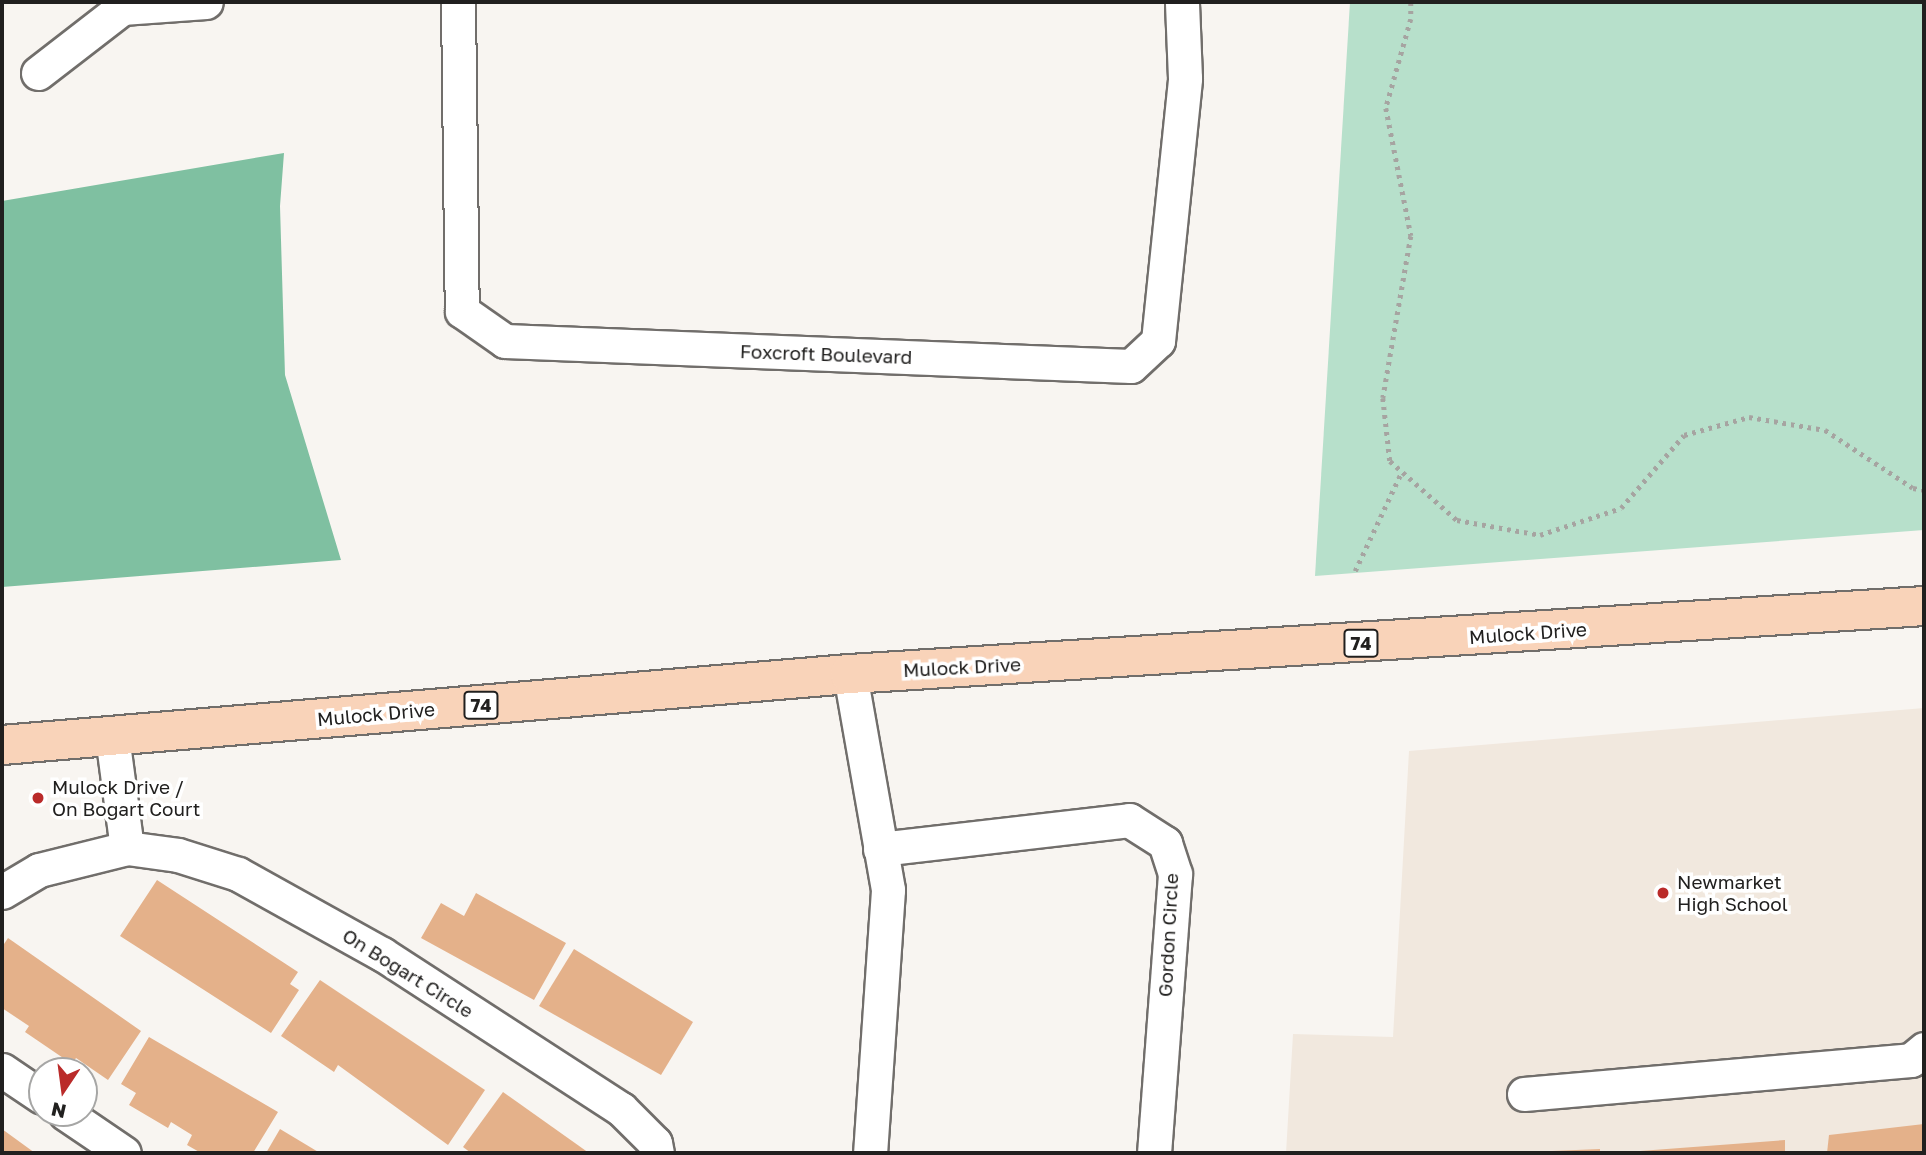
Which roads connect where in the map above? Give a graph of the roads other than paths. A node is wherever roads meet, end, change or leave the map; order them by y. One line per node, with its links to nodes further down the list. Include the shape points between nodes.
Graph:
1 (206, 2): 4 (street, via 122,8)
2 (458, 2): 3 (street, Foxcroft Boulevard, via 461,311 505,341 1131,366 1157,341 1185,78)
3 (1182, 2)
4 (38, 73)
5 (1924, 606): 6 (main road, Mulock Drive / 74)
6 (850, 674): 7 (main road, Mulock Drive / 74); 10 (street)
7 (112, 736): 8 (main road, Mulock Drive / 74); 9 (street)
8 (2, 746)
9 (127, 848): 11 (street, On Bogart Circle, via 39,870); 18 (street, On Bogart Circle, via 178,855 238,874 382,954 621,1109 655,1143)
10 (880, 849): 19 (street, via 888,890); 20 (street, Gordon Circle, via 1129,820 1165,843 1175,874)
11 (2, 892)
12 (1924, 1049): 15 (street, via 1911,1060)
13 (2, 1070): 14 (street)
14 (28, 1088)
15 (1524, 1094)
16 (86, 1127): 17 (street)
17 (124, 1153)
18 (657, 1153)
19 (870, 1153)
20 (1154, 1153)

